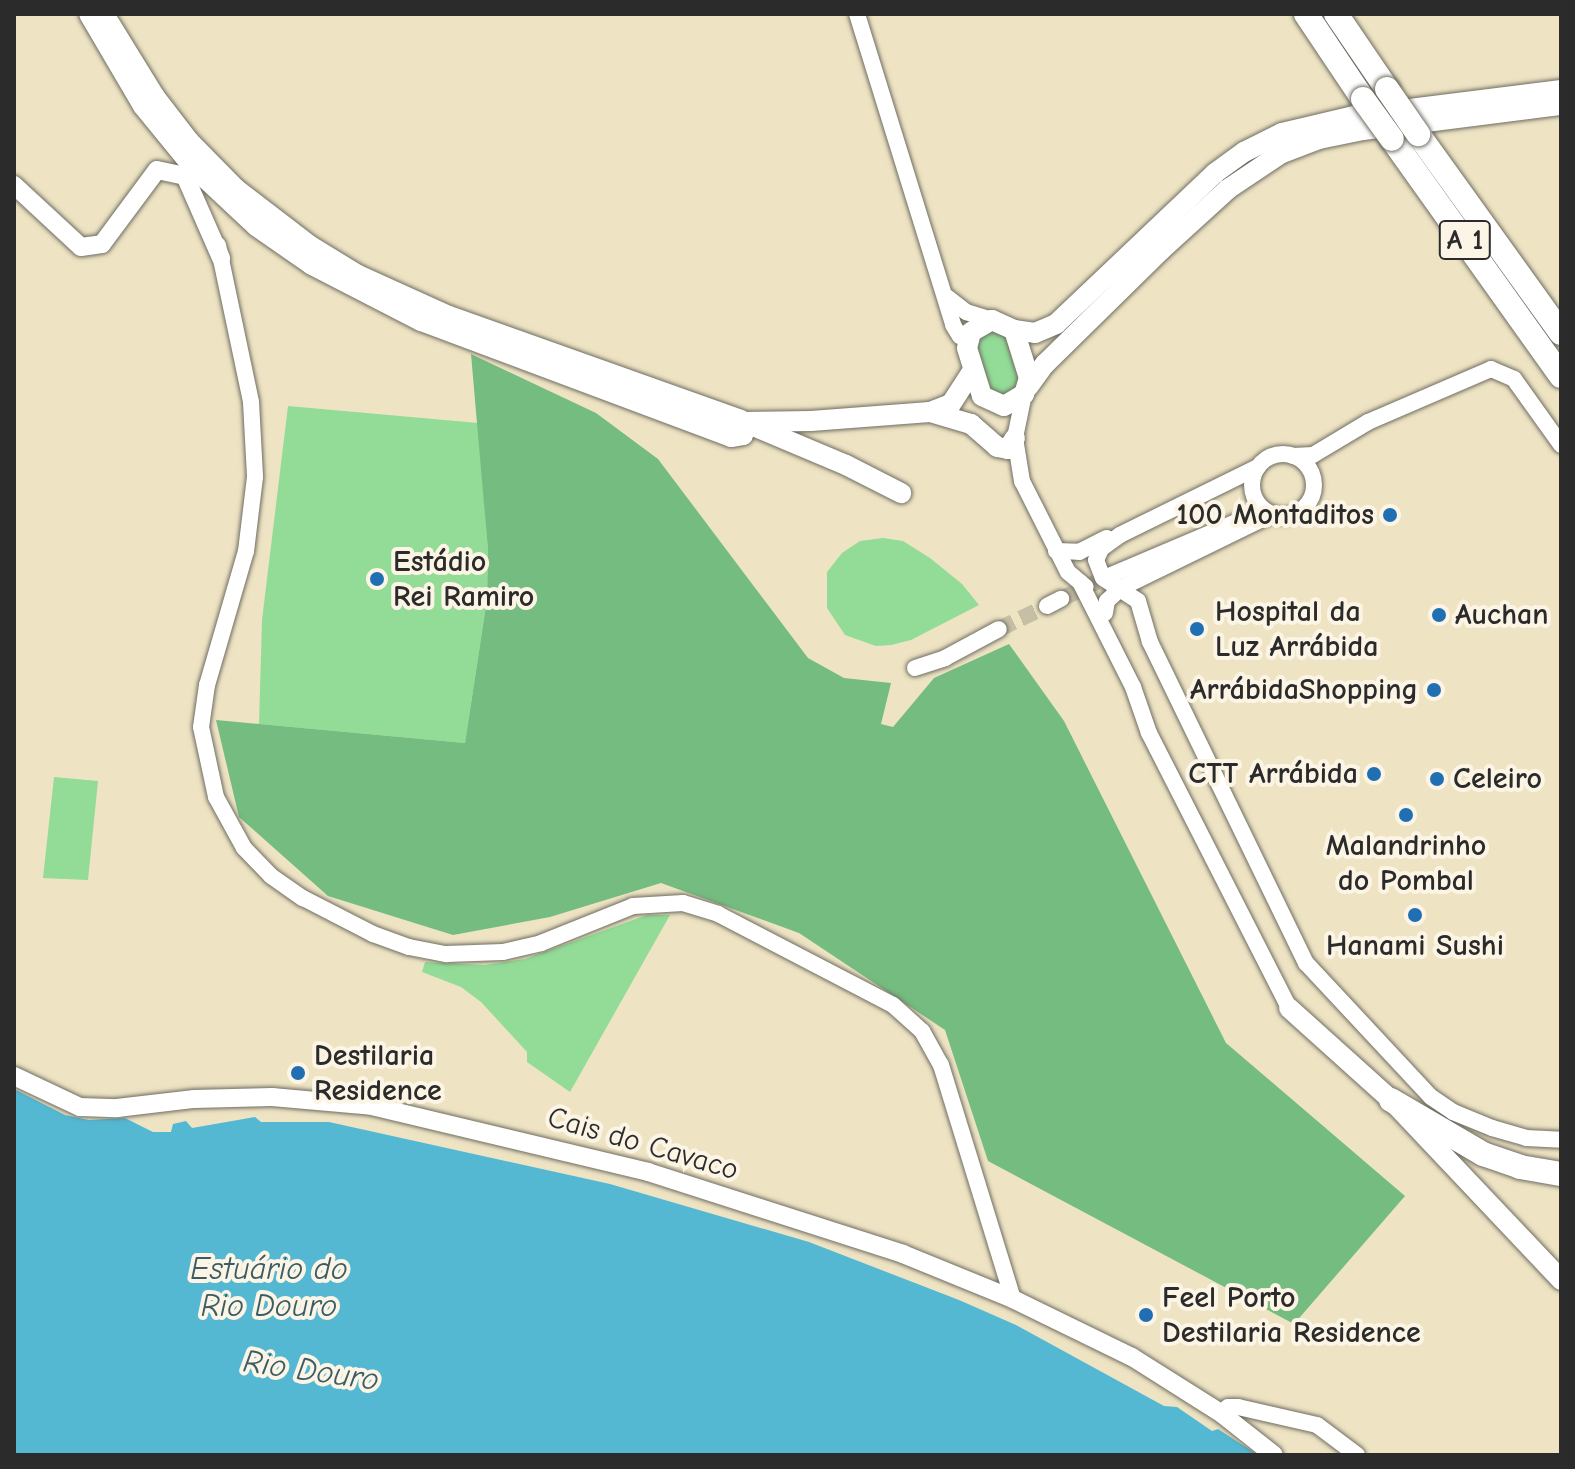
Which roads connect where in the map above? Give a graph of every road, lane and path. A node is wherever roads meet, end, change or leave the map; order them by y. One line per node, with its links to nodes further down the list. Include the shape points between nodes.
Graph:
1 (89, 14): 7 (main road)
2 (104, 14): 7 (main road)
3 (857, 14): 12 (street)
4 (1306, 14): 19 (highway, A 1, bridge)
5 (1336, 14): 16 (highway, A 1, bridge)
6 (1561, 90): 14 (main road, via 1339,119 1282,133 1215,173 1046,331)
7 (149, 101): 15 (main road, via 218,171 291,233)
8 (1561, 105): 20 (main road, via 1363,130 1280,154 1228,189 1161,250 1045,364)
9 (14, 185): 11 (main road, via 81,247 102,244 157,170 185,176)
10 (217, 239): 11 (street)
11 (221, 258): 43 (street, via 251,402 255,477 246,551 207,685 201,727 216,797 244,848 303,898 409,947 446,954 503,952 541,943 633,906 683,903 718,914 893,1005 922,1031 941,1065)
12 (947, 297): 13 (street, via 966,312); 17 (street, via 956,332)
13 (992, 320): 14 (main road); 17 (main road, via 977,326)
14 (1014, 330): 20 (main road, via 1029,378)
15 (471, 332): 22 (main road); 22 (main road, via 687,419)
16 (1561, 333)
17 (968, 339): 18 (main road)
18 (973, 370): 20 (main road, via 988,402 1004,406); 21 (main road, via 951,404)
19 (1561, 376)
20 (1026, 390): 23 (street)
21 (930, 412): 22 (main road); 23 (main road, via 971,424 997,447 1008,449)
22 (735, 425): 27 (main road, via 846,465)
23 (1015, 438): 30 (street, via 1022,481)
24 (1561, 445): 25 (street, via 1514,379 1491,369 1368,422 1313,455)
25 (1293, 456): 26 (street, via 1273,456); 28 (street, via 1312,476 1312,495 1292,514)
26 (1258, 467): 28 (street, via 1252,487); 29 (street)
27 (901, 493)
28 (1269, 512): 32 (street, via 1236,519)
29 (1120, 535): 30 (street, via 1079,552); 32 (street, via 1098,552 1096,560 1107,583)
30 (1056, 551): 31 (street)
31 (1080, 582): 33 (street); 36 (street)
32 (1116, 582): 33 (street); 40 (street, via 1142,607 1150,642 1306,963 1431,1097 1492,1128 1526,1138)
33 (1105, 613): 36 (street, via 1134,672)
34 (999, 629): 35 (street)
35 (915, 668)
36 (1133, 687): 37 (street, via 1149,733)
37 (1289, 1008): 39 (main road)
38 (14, 1076): 43 (main road, Cais do Cavaco, via 80,1107 228,1097 311,1098 372,1106 615,1162 806,1220)
39 (1391, 1100): 41 (highway, via 1483,1154); 42 (main road)
40 (1561, 1140)
41 (1561, 1174)
42 (1561, 1280)
43 (1013, 1299): 44 (main road, Cais do Cavaco, via 1132,1357)
44 (1222, 1414): 45 (main road, Cais do Cavaco); 46 (street, via 1228,1407 1238,1407 1317,1425)
45 (1274, 1455)
46 (1357, 1455)

